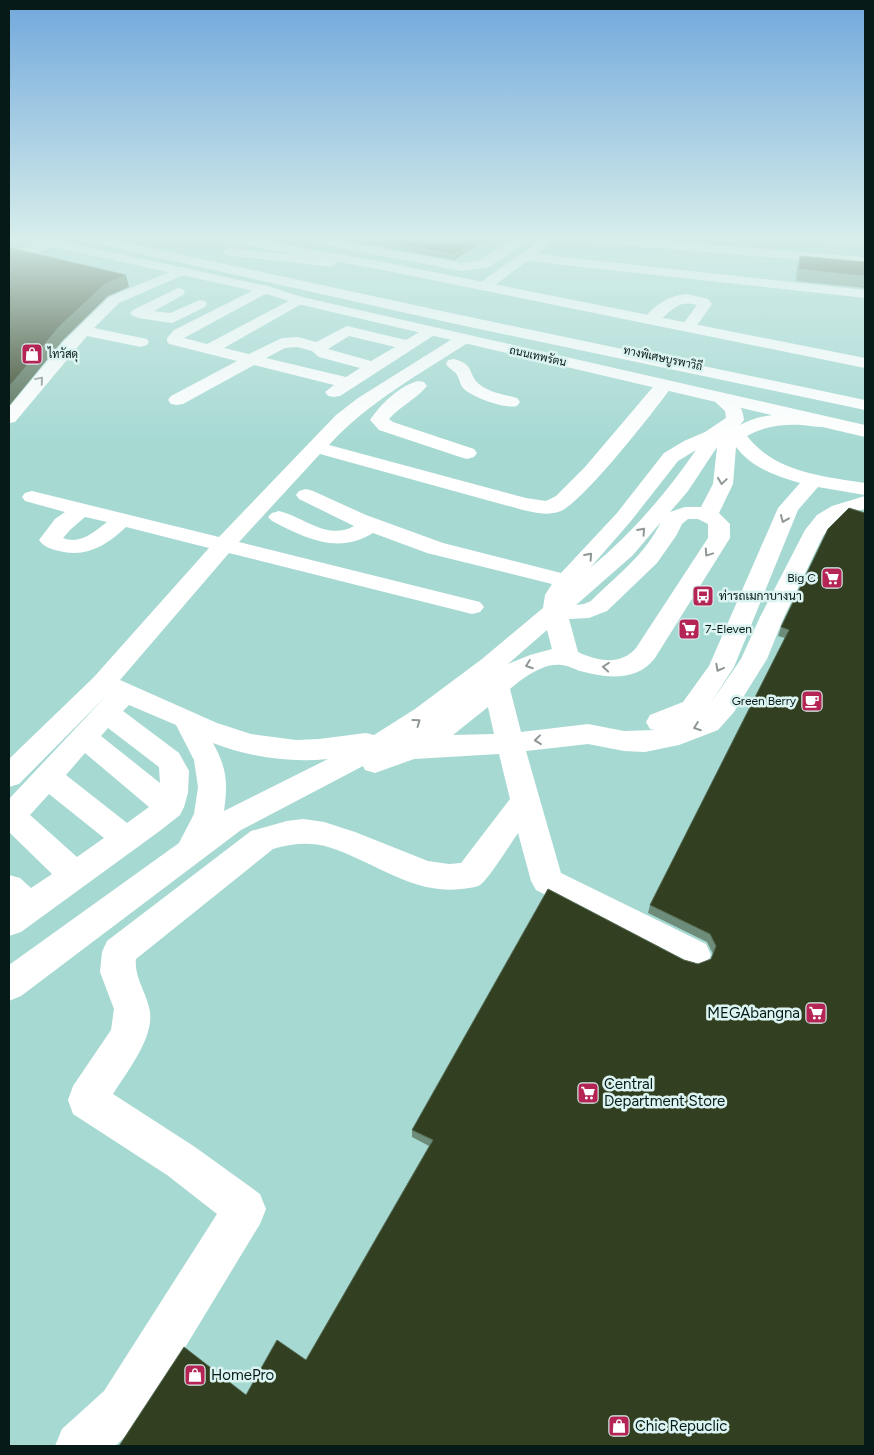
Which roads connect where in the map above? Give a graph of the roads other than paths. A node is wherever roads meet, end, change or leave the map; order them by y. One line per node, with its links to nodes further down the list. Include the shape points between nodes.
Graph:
1 (109, 307): 19 (main road)
2 (148, 307): 14 (main road)
3 (193, 307): 14 (main road, via 172,318)
4 (233, 307): 26 (main road, via 174,338 175,341)
5 (286, 307): 17 (main road)
6 (328, 307): 18 (main road, ถนนเทพรัตน)
7 (353, 307): 41 (main road)
8 (401, 307): 39 (main road, ถนนเทพรัตน)
9 (422, 307): 39 (main road, ทางพิเศษบูรพาวิถี)
10 (541, 307): 32 (main road)
11 (586, 307): 15 (main road)
12 (665, 307): 15 (main road)
13 (703, 307): 16 (main road)
14 (138, 312): 19 (main road)
15 (651, 320): 16 (main road)
16 (688, 328): 29 (main road)
17 (246, 329): 20 (main road); 26 (main road)
18 (431, 331): 21 (main road, ถนนเทพรัตน); 25 (main road)
19 (90, 332): 22 (main road); 40 (main road, one-way to 19, via 70,344)
20 (273, 336)
21 (463, 339): 24 (main road, ถนนเทพรัตน); 46 (main road, via 364,402 342,419)
22 (141, 342)
23 (324, 344): 25 (main road, via 347,331); 27 (main road); 28 (main road, via 282,343); 31 (main road, via 325,354)
24 (485, 344): 30 (main road); 34 (main road, ถนนเทพรัตน)
25 (409, 345): 27 (main road)
26 (210, 349): 28 (main road)
27 (393, 355): 31 (main road)
28 (249, 359): 33 (main road); 37 (main road)
29 (865, 363)
30 (454, 364): 38 (main road, via 464,371 469,385 479,392); 47 (main road, via 402,397 379,420 386,426)
31 (374, 366): 33 (main road)
32 (865, 372)
33 (348, 383): 35 (main road)
34 (664, 385): 36 (main road, ถนนเทพรัตน); 46 (main road, via 600,461 555,506 543,508 514,502)
35 (326, 397)
36 (720, 398): 42 (main road, ถนนเทพรัตน); 45 (main road, via 734,409 735,420)
37 (177, 400)
38 (511, 402)
39 (865, 403)
40 (9, 418)
41 (865, 420)
42 (832, 423): 43 (main road, ถนนเทพรัตน); 44 (main road, via 790,418 752,424)
43 (865, 431)
44 (737, 435): 48 (main road, via 757,459 771,467); 54 (main road, one-way to 54, via 728,444 724,484)
45 (712, 436): 59 (main road, one-way to 45, via 624,517 671,457); 61 (main road, one-way to 45, via 625,550 681,487)
46 (316, 447): 58 (main road)
47 (467, 453)
48 (813, 480): 49 (main road); 67 (main road, one-way to 67, via 788,508 720,667 693,709 663,722)
49 (865, 489)
50 (306, 495): 57 (main road)
51 (32, 497): 53 (main road)
52 (865, 502): 67 (main road, one-way to 67, via 839,510 824,520 813,535 754,660 725,705 708,723 669,738 645,742)
53 (82, 509): 56 (main road); 56 (main road, via 50,540 83,547 103,537)
54 (707, 515): 61 (main road, via 688,512 675,518 649,558 592,611); 62 (main road, one-way to 62, via 719,524 719,538 636,664 604,667)
55 (279, 517): 57 (main road, via 313,533 340,538 349,537)
56 (123, 519): 58 (main road)
57 (371, 525): 59 (main road, via 435,548)
58 (225, 544): 60 (main road); 64 (main road)
59 (566, 581): 61 (main road, via 557,596)
60 (472, 607)
61 (554, 611): 62 (main road); 63 (main road)
62 (567, 656): 63 (main road, one-way to 63)
63 (493, 675): 69 (main road); 70 (main road, via 425,716)
64 (114, 687): 65 (main road); 66 (main road); 71 (main road)
65 (106, 712): 68 (main road); 74 (main road, via 169,760 173,766 175,790)
66 (186, 720): 70 (main road, via 234,740 273,750); 77 (main road, via 208,760 213,787 209,814)
67 (588, 734): 69 (main road, one-way to 69)
68 (84, 737): 72 (main road); 74 (main road)
69 (510, 743): 70 (main road); 73 (main road)
70 (398, 745): 77 (main road, via 266,803 230,822)
71 (9, 776)
72 (47, 776): 75 (main road); 76 (main road)
73 (525, 801): 80 (main road, via 548,881); 82 (main road, via 470,875 456,879 410,868 325,834 303,831 262,840 119,952 117,972 132,1009 129,1035 87,1100 181,1161 245,1209 121,1408)
74 (169, 806): 76 (main road)
75 (10, 817): 78 (main road)
76 (126, 840): 78 (main road)
77 (191, 851): 81 (main road)
78 (75, 875): 79 (main road)
79 (16, 906)
80 (694, 955)
81 (9, 985)
82 (79, 1446)

